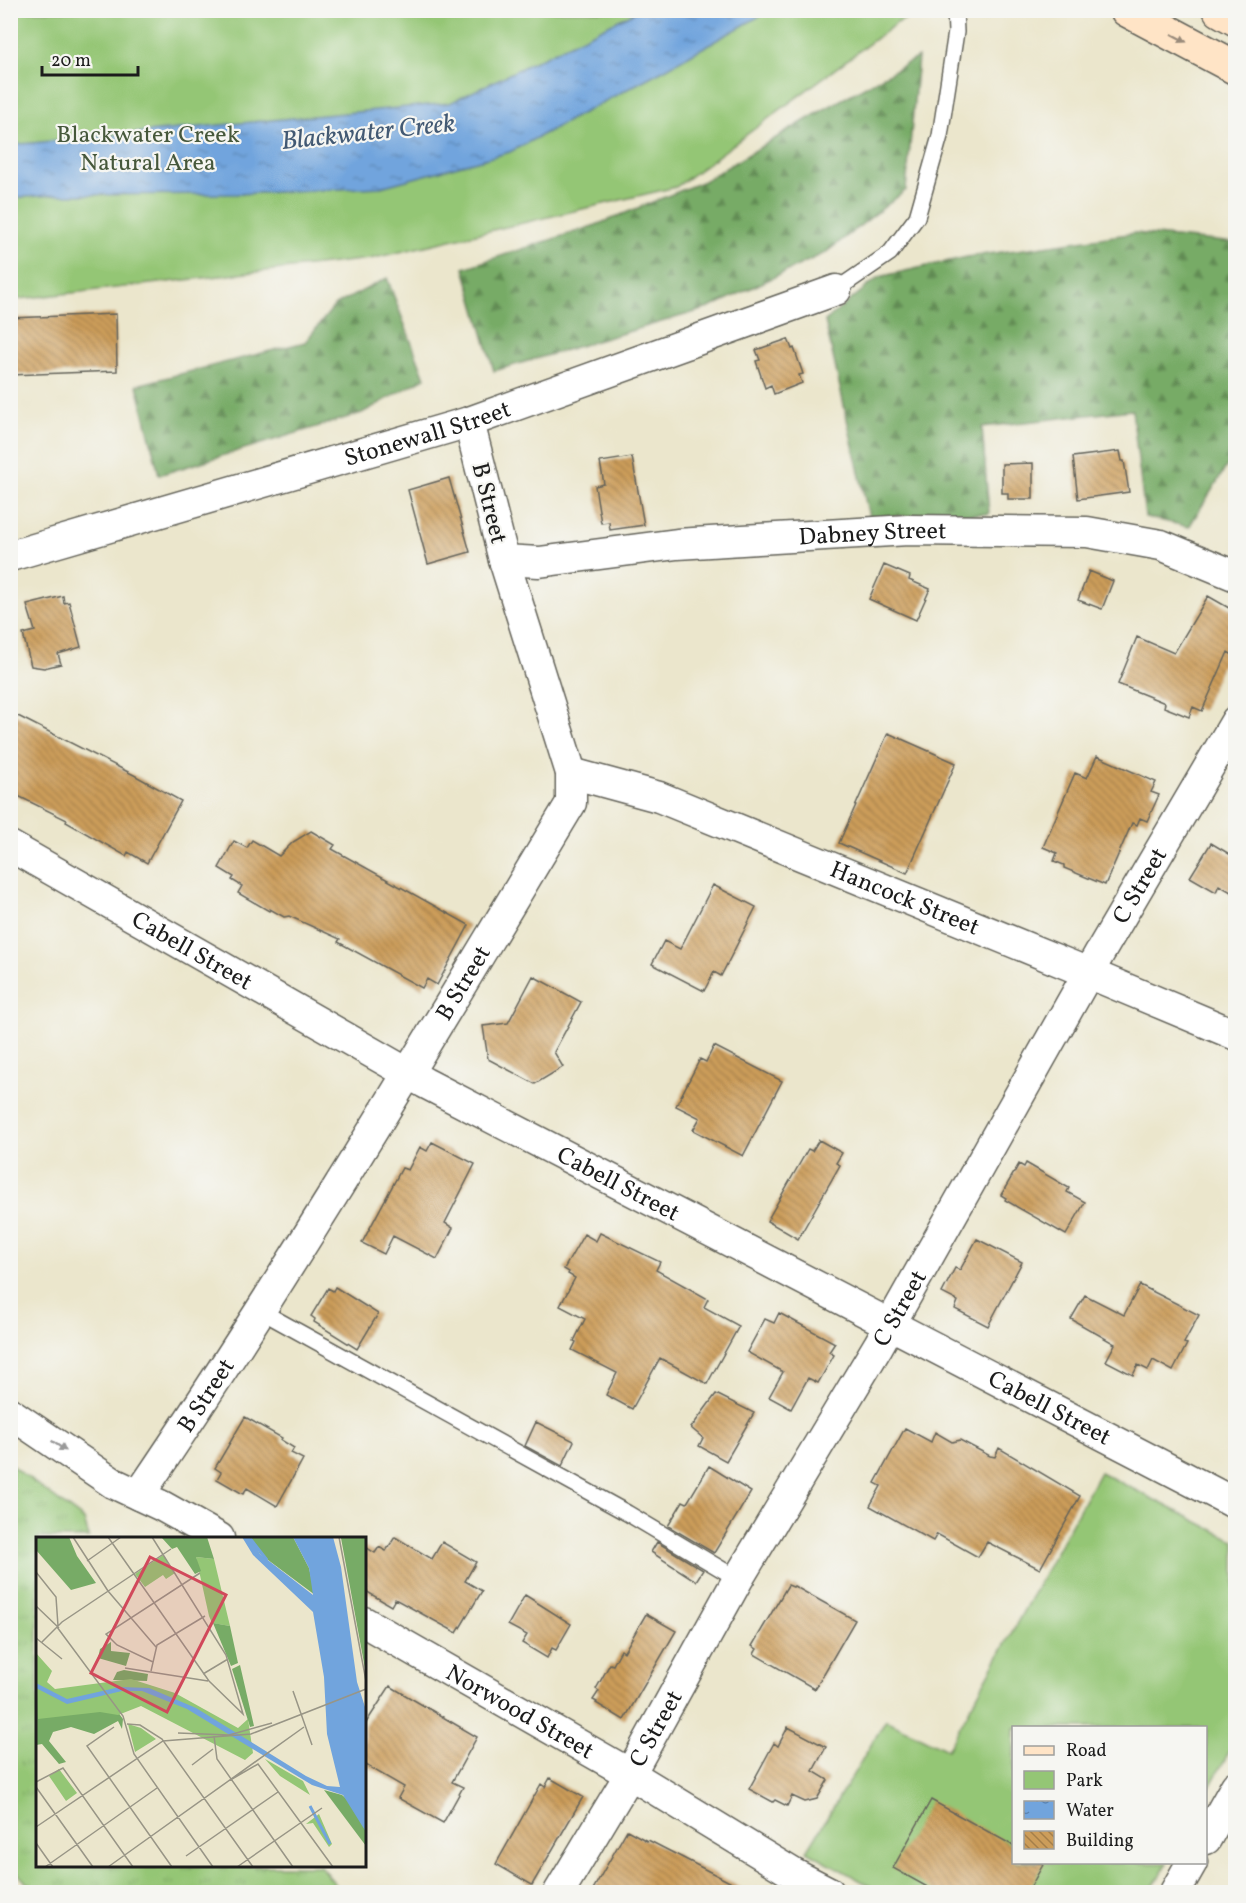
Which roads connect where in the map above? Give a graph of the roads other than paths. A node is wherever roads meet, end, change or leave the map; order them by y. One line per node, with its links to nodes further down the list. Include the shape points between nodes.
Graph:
1 (955, 10): 6 (lane, via 957,32 940,136 917,217 890,253)
2 (1127, 10): 5 (main road, one-way to 5)
3 (1220, 10): 4 (main road)
4 (1236, 19)
5 (1236, 68)
6 (836, 290): 7 (street, Stonewall Street)
7 (469, 422): 8 (street, Stonewall Street); 9 (street, B Street)
8 (10, 556)
9 (504, 560): 10 (street, Dabney Street, via 539,562 677,544 908,530 1087,532 1161,544); 12 (street, B Street)
10 (1236, 576)
11 (1236, 721): 14 (street, C Street)
12 (571, 773): 14 (street, Hancock Street, via 660,797); 16 (street, B Street, via 571,802)
13 (10, 846): 16 (street, Cabell Street)
14 (1089, 973): 15 (street, Hancock Street); 18 (street, C Street)
15 (1236, 1035)
16 (408, 1074): 17 (street, B Street); 18 (street, Cabell Street)
17 (259, 1310): 20 (street, B Street); 23 (lane, via 617,1507)
18 (890, 1324): 21 (street, Cabell Street); 23 (street, C Street)
19 (10, 1413): 20 (street, one-way to 20, via 113,1483)
20 (139, 1495): 22 (street)
21 (1236, 1504)
22 (216, 1537)
23 (738, 1579): 25 (street, C Street)
24 (366, 1623): 25 (street, Norwood Street)
25 (630, 1774): 29 (street, C Street); 30 (street, Norwood Street)
26 (1236, 1786): 27 (street)
27 (1207, 1837)
28 (1191, 1864): 31 (street)
29 (559, 1893)
30 (829, 1893)
31 (1175, 1893)

